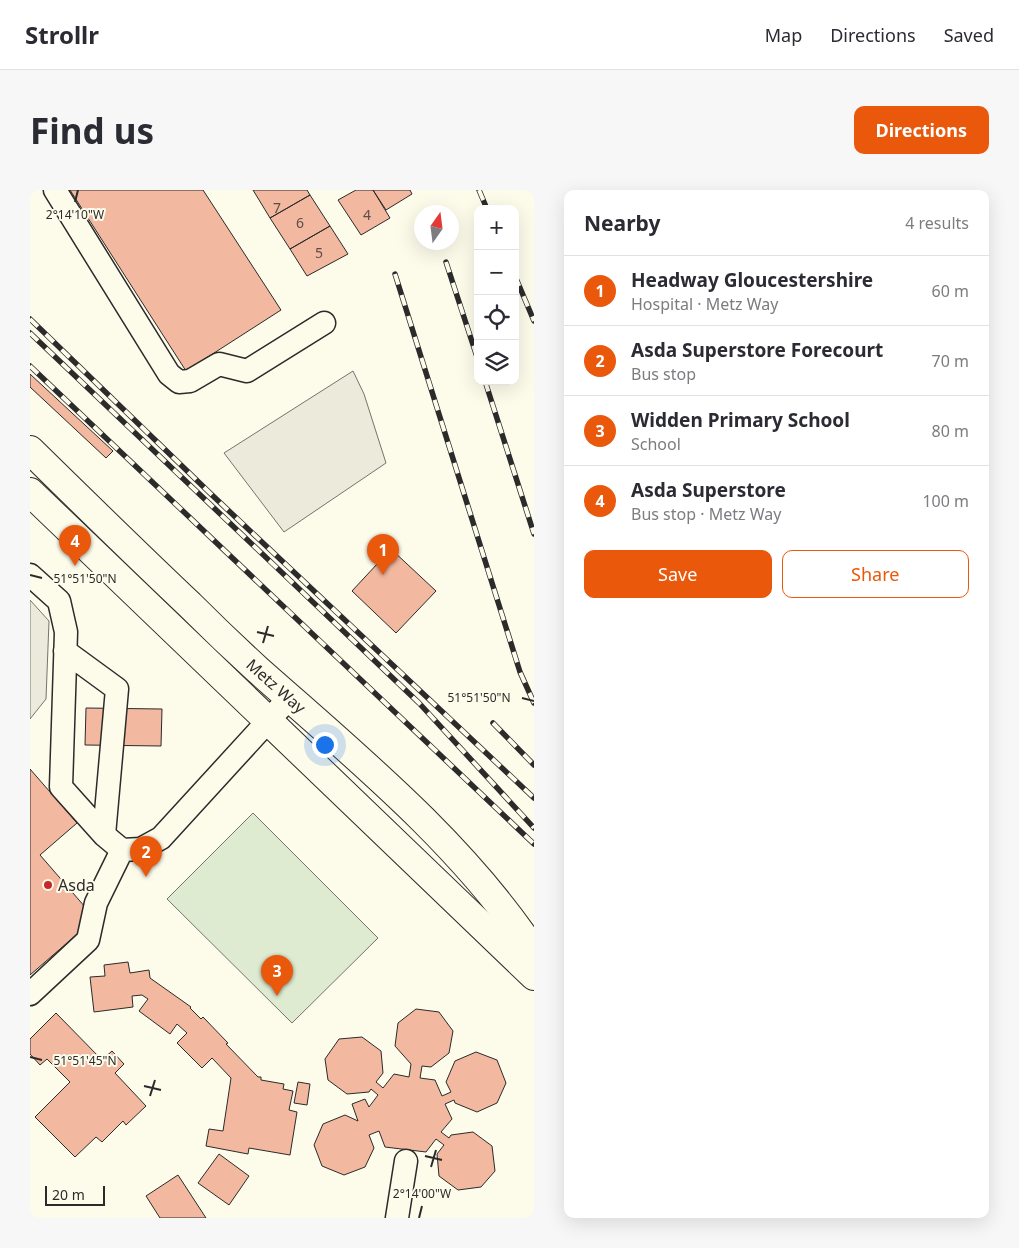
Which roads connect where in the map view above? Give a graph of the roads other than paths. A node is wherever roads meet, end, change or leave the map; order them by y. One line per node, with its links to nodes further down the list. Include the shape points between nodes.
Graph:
1 (55, 190): 2 (lane, via 169,374 179,382 190,382 219,364 247,371)
2 (324, 323)
3 (30, 450): 7 (main road, Metz Way)
4 (30, 492): 8 (main road, Metz Way)
5 (30, 575): 6 (lane, via 59,601 66,632)
6 (65, 651): 9 (lane, via 61,787); 9 (lane, via 117,689)
7 (290, 697): 8 (lane); 11 (main road, Metz Way, via 427,824 474,873)
8 (268, 722): 10 (lane, via 161,838 141,849); 12 (main road, Metz Way)
9 (104, 835): 10 (lane)
10 (122, 850): 13 (lane, via 96,903 88,940)
11 (534, 952)
12 (534, 976)
13 (30, 994)
14 (406, 1161): 15 (lane)
15 (396, 1218)

